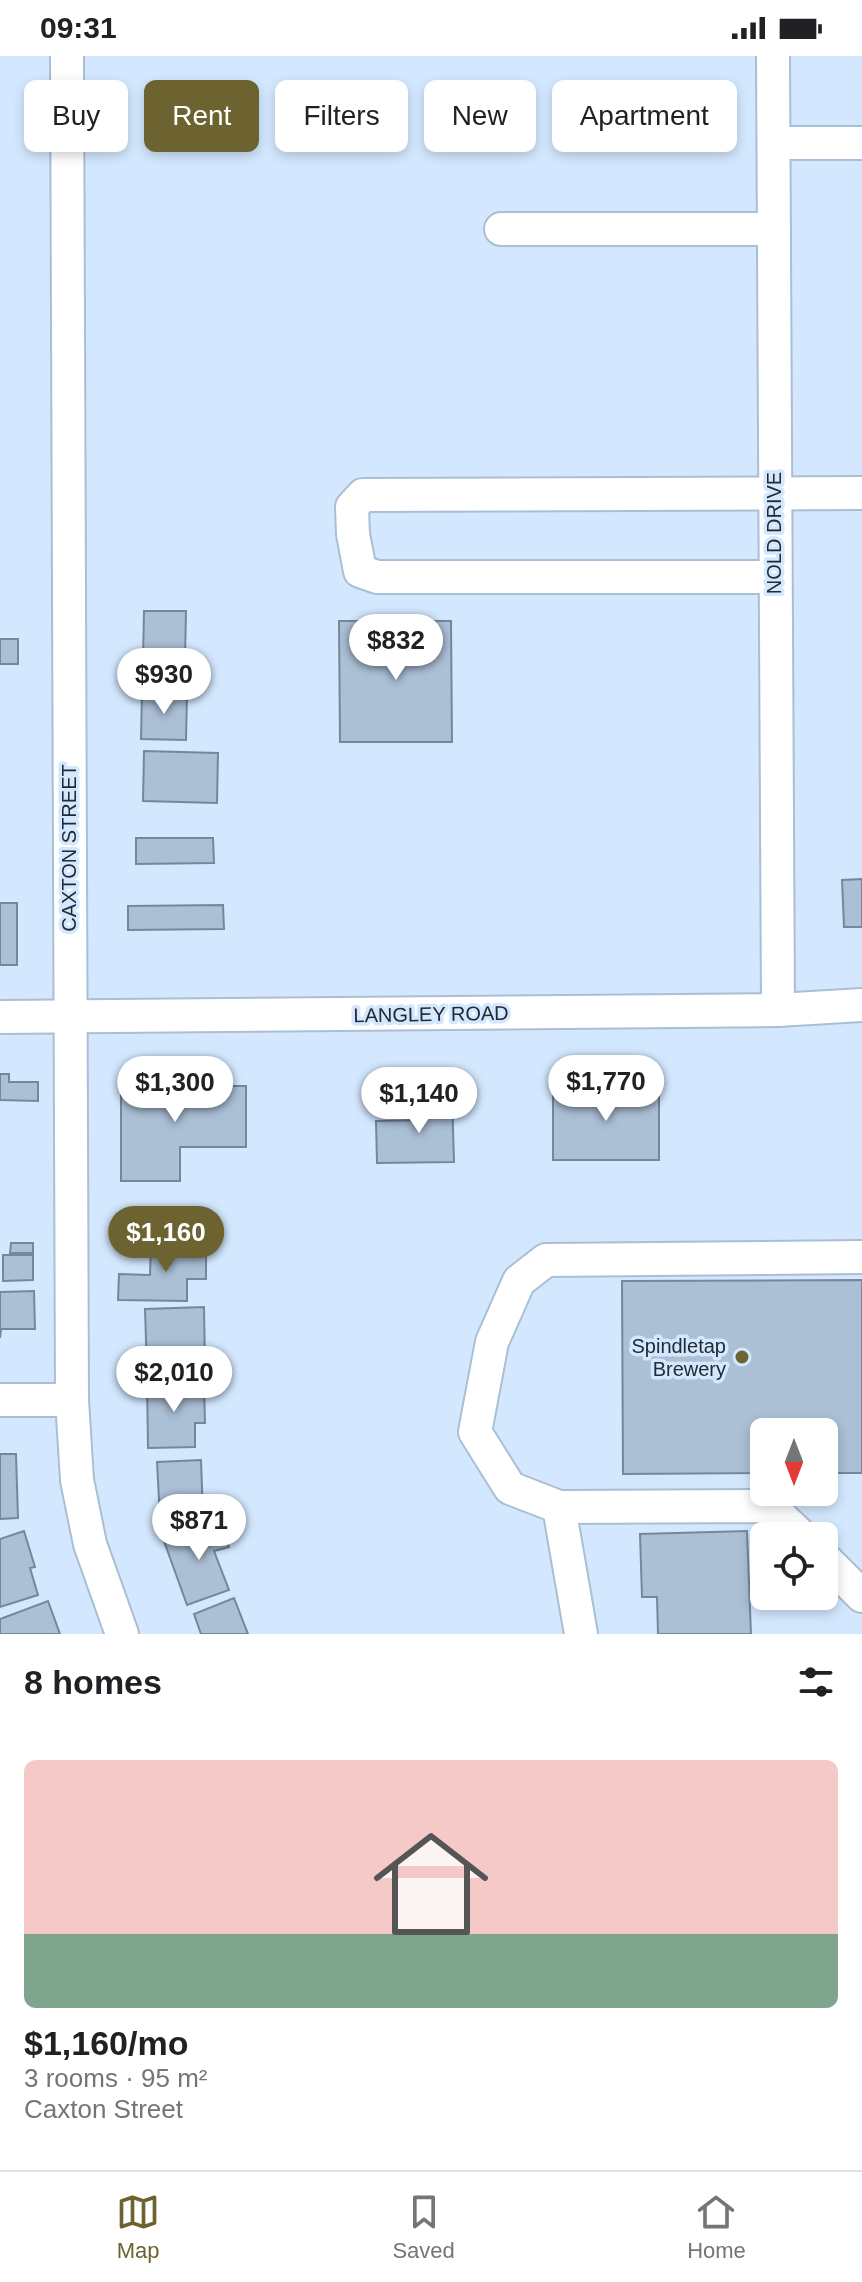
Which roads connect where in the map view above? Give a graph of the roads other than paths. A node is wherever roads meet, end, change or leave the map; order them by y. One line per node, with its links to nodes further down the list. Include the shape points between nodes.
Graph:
1 (67, 56): 13 (street, CAXTON STREET)
2 (773, 56): 3 (street, NOLD DRIVE)
3 (774, 143): 4 (street); 6 (street, NOLD DRIVE)
4 (862, 143)
5 (501, 229): 6 (street)
6 (774, 229): 7 (street, NOLD DRIVE)
7 (774, 493): 8 (street); 9 (street, NOLD DRIVE); 9 (street, via 363,495 352,507 360,571 377,577)
8 (862, 493)
9 (774, 577): 11 (street, NOLD DRIVE)
10 (862, 1005): 11 (street, LANGLEY ROAD)
11 (778, 1010): 13 (street, LANGLEY ROAD)
12 (0, 1017): 13 (street, LANGLEY ROAD)
13 (70, 1017): 16 (street, CAXTON STREET)
14 (862, 1257): 17 (street, via 546,1260 519,1281 492,1342 475,1432 510,1488)
15 (0, 1400): 16 (street)
16 (72, 1400): 21 (street, CAXTON STREET, via 77,1480 90,1544)
17 (559, 1507): 18 (street, via 769,1506); 22 (street)
18 (786, 1522)
19 (838, 1572): 20 (street)
20 (862, 1596)
21 (122, 1634)
22 (581, 1634)

